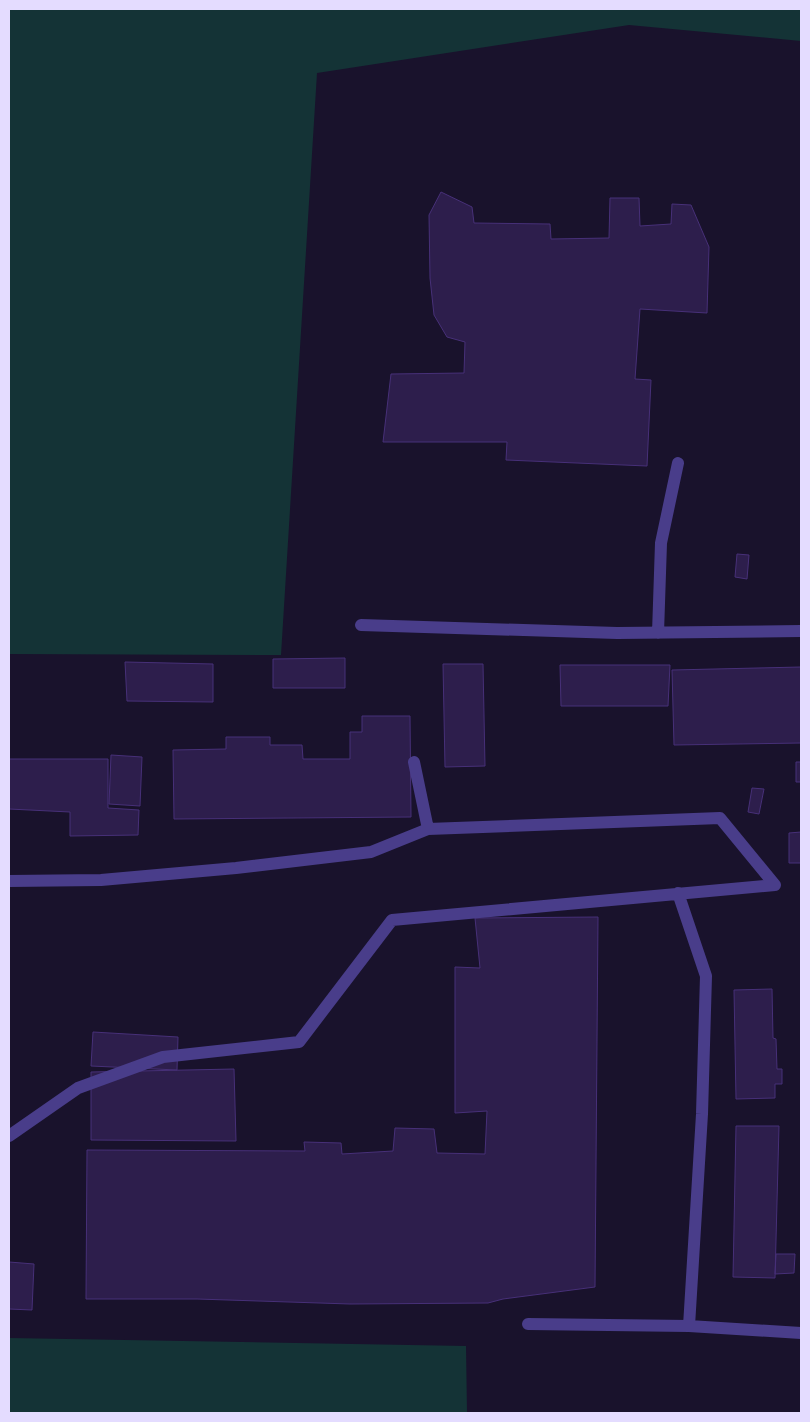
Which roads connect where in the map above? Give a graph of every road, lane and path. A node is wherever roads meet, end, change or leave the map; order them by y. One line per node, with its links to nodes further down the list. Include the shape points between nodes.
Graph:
1 (678, 464): 4 (lane, via 661,543)
2 (362, 625): 4 (lane)
3 (801, 632): 4 (lane)
4 (658, 633)
5 (414, 762): 6 (lane)
6 (428, 829): 7 (lane, via 371,852 101,880); 8 (lane, via 720,818 775,884)
7 (9, 881)
8 (678, 894): 9 (lane, via 392,920 299,1042 163,1057 78,1088); 11 (lane, via 706,976 702,1114)
9 (9, 1136)
10 (528, 1324): 11 (lane)
11 (689, 1326): 12 (lane)
12 (801, 1333)

